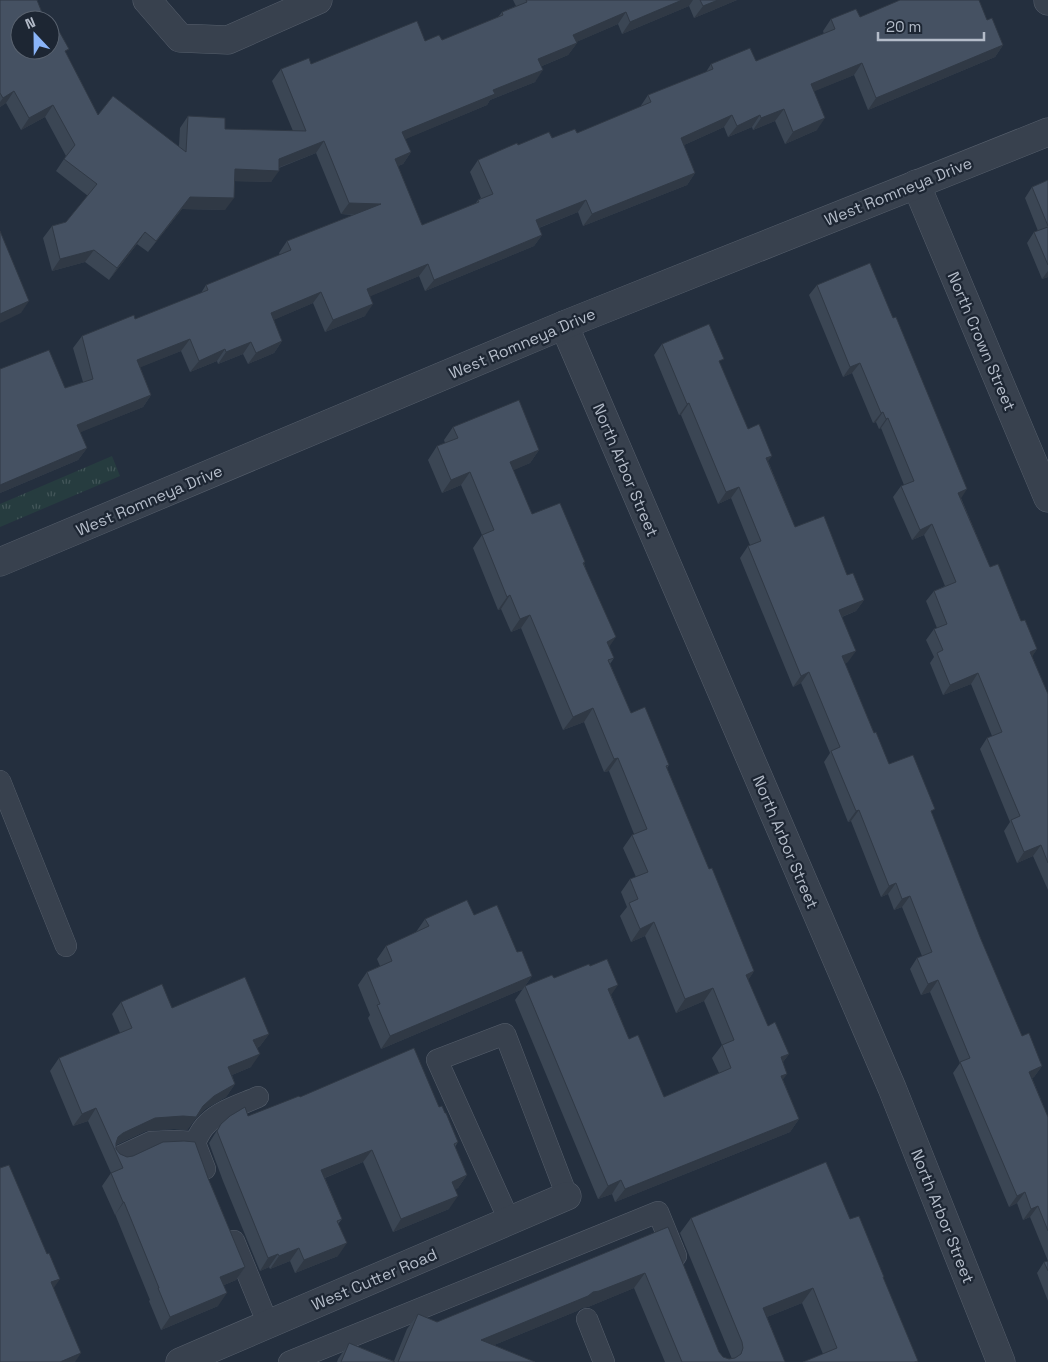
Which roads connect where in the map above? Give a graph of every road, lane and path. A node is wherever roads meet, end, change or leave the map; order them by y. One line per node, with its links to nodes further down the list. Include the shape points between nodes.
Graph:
1 (147, 0): 2 (street, via 180,38 228,40)
2 (318, 0)
3 (1048, 132): 4 (street, West Romneya Drive)
4 (916, 184): 5 (street, West Romneya Drive); 6 (street, North Crown Street)
5 (564, 326): 7 (street, West Romneya Drive); 23 (street, North Arbor Street, via 892,1088)
6 (1048, 498)
7 (0, 562)
8 (0, 781): 9 (lane)
9 (66, 946)
10 (258, 1097): 11 (lane, via 208,1122)
11 (195, 1143): 12 (lane, via 151,1142); 13 (lane)
12 (119, 1157)
13 (211, 1186)
14 (567, 1196): 15 (street, West Cutter Road); 15 (lane, via 505,1034 437,1060)
15 (509, 1220): 19 (street, West Cutter Road)
16 (226, 1223): 19 (lane)
17 (683, 1274): 21 (lane, via 658,1212)
18 (587, 1319): 22 (lane)
19 (268, 1324): 20 (street, West Cutter Road)
20 (180, 1362)
21 (289, 1362)
22 (604, 1362)
23 (1001, 1362)

